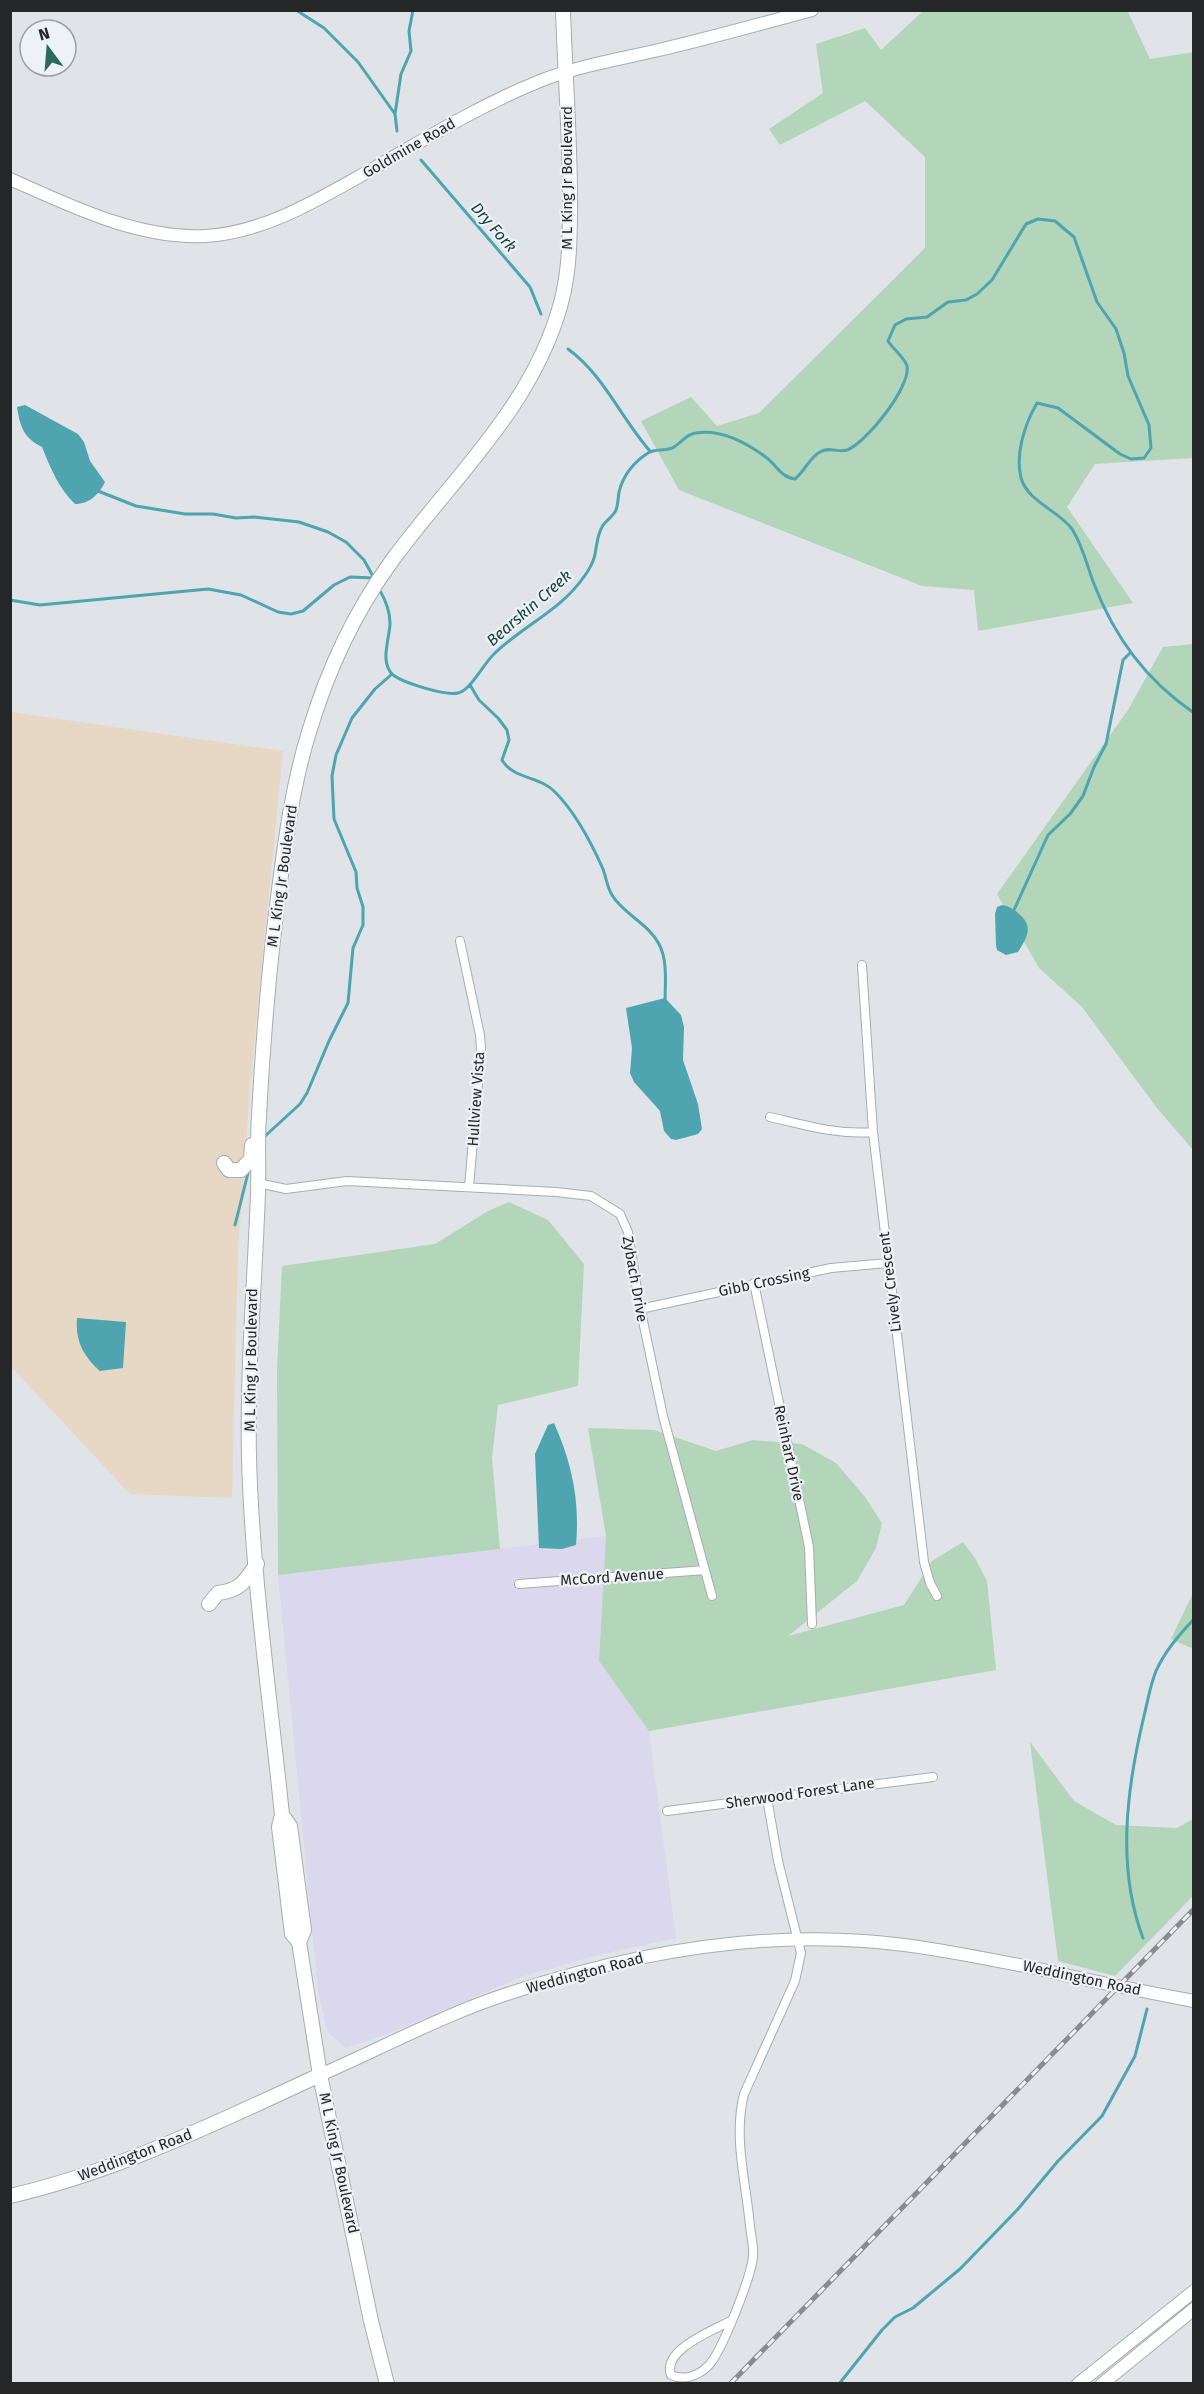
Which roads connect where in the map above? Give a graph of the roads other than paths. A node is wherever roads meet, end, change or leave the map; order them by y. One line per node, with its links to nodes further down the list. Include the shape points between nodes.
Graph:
1 (563, 10): 3 (main road, M L King Jr Boulevard)
2 (812, 10): 3 (main road, Goldmine Road)
3 (565, 73): 4 (main road, Goldmine Road, via 506,95 328,194 234,231 205,236 129,226); 5 (main road, M L King Jr Boulevard, via 570,140 568,254 555,322 516,404 392,561 349,632 310,730 293,794)
4 (10, 179)
5 (273, 937): 10 (main road, via 265,974 251,1159 241,1170 229,1170); 11 (main road, M L King Jr Boulevard)
6 (460, 941): 12 (street, Hullview Vista, via 481,1048)
7 (862, 965): 9 (street, Lively Crescent)
8 (770, 1117): 9 (street, via 835,1132)
9 (873, 1132): 13 (street, Lively Crescent)
10 (224, 1163)
11 (258, 1183): 12 (street, Zybach Drive, via 286,1189 347,1181); 16 (main road, M L King Jr Boulevard, via 249,1372 249,1458)
12 (469, 1187): 15 (street, Zybach Drive, via 591,1196 620,1214 628,1232)
13 (888, 1263): 14 (street, Gibb Crossing); 20 (street, Lively Crescent, via 924,1562)
14 (754, 1283): 15 (street, Gibb Crossing); 22 (street, Reinhart Drive, via 808,1547)
15 (640, 1309): 17 (street, Zybach Drive, via 663,1416)
16 (256, 1564): 21 (main road, via 240,1587 218,1593); 28 (main road, M L King Jr Boulevard, via 289,1913 292,1934 299,1942)
17 (705, 1570): 18 (street, McCord Avenue); 19 (street, Zybach Drive)
18 (519, 1584)
19 (712, 1596)
20 (937, 1596)
21 (209, 1604)
22 (812, 1624)
23 (933, 1777): 24 (street, Sherwood Forest Lane)
24 (767, 1798): 25 (street, Sherwood Forest Lane); 26 (street)
25 (667, 1811)
26 (796, 1938): 27 (main road, Weddington Road, via 864,1941 971,1955); 28 (main road, Weddington Road, via 674,1951 506,1994); 32 (street, via 801,1953 795,1981 740,2109 740,2144 753,2257 742,2298)
27 (1194, 2001)
28 (320, 2076): 29 (main road, Weddington Road, via 130,2158); 34 (main road, M L King Jr Boulevard)
29 (10, 2196)
30 (1194, 2291): 33 (main road)
31 (1194, 2309): 35 (main road)
32 (730, 2321): 32 (street, via 672,2358 668,2368 671,2375 687,2378 708,2366)
33 (1081, 2382)
34 (387, 2384)
35 (1102, 2384)

